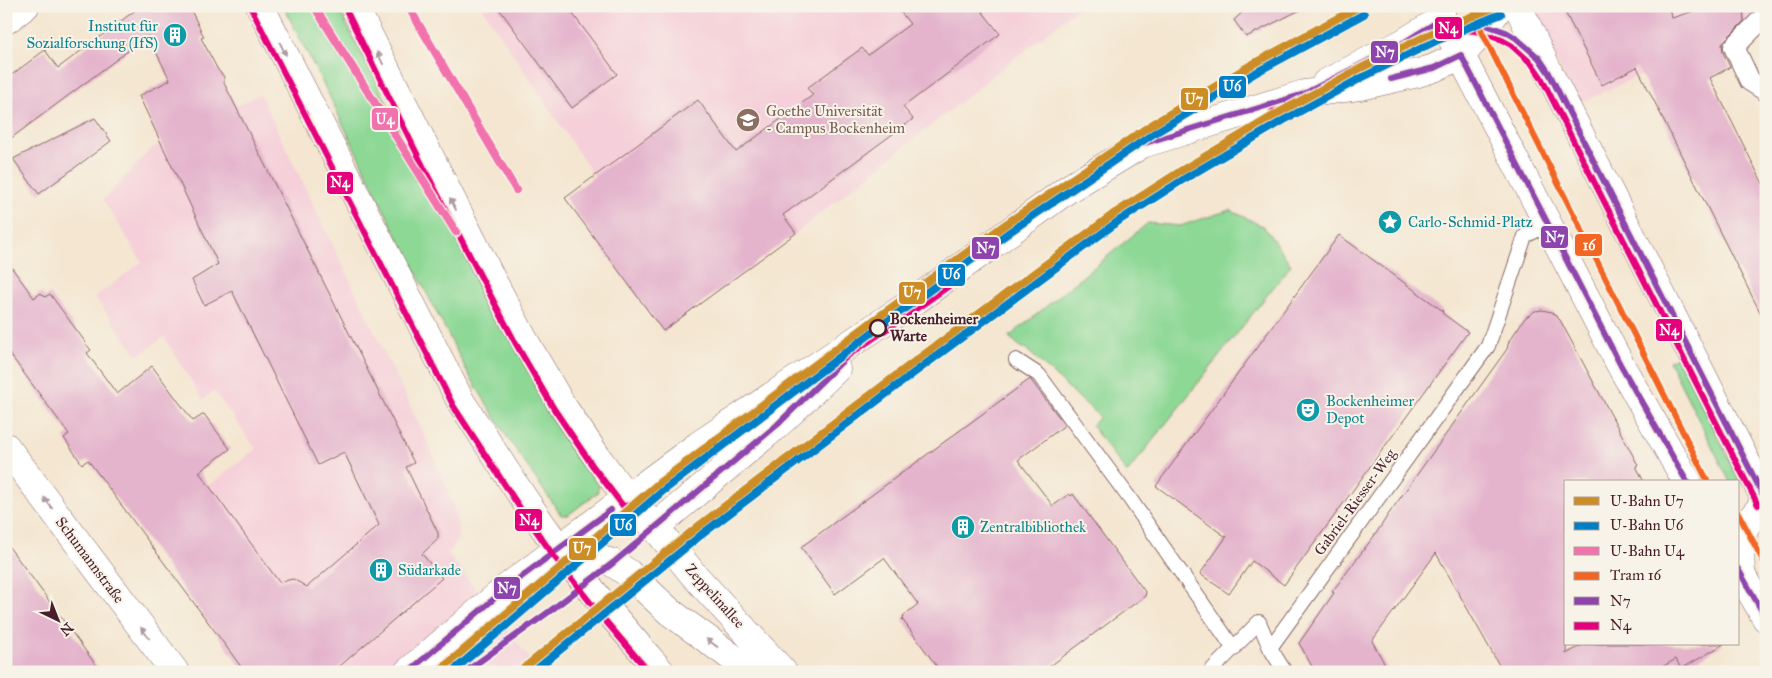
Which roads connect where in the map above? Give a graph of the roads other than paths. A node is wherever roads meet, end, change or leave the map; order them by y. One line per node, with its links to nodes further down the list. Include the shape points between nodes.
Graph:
1 (25, 6): 8 (street)
2 (260, 6): 21 (street, one-way to 21, via 461,402)
3 (354, 6): 18 (street, Zeppelinallee, one-way to 3, via 561,404 524,340)
4 (1518, 6): 10 (street)
5 (1441, 12): 6 (street); 9 (street); 12 (street, via 1403,43)
6 (1494, 15): 9 (street); 10 (street, via 1539,58)
7 (1766, 15): 11 (street, via 1734,47 1750,82)
8 (6, 20)
9 (1461, 55): 12 (street, via 1418,73); 13 (street)
10 (1549, 73): 19 (street)
11 (1766, 91)
12 (1304, 94): 14 (street, via 1142,144 1068,189)
13 (1549, 224): 17 (street, via 1621,366); 24 (lane, Gabriel-Riesser-Weg, via 1525,236 1488,346)
14 (880, 325): 18 (street, via 699,445); 20 (street, via 777,425)
15 (1016, 360): 25 (lane, via 1039,375)
16 (6, 447): 26 (street, Schumannstraße, one-way to 16)
17 (1686, 480)
18 (627, 498): 20 (street, Zeppelinallee); 21 (street)
19 (1766, 501): 22 (street, via 1745,526 1740,547)
20 (655, 527): 30 (street, Zeppelinallee, via 693,574)
21 (559, 549): 27 (street, via 509,586); 28 (street); 29 (street, one-way to 21, via 670,612 613,563)
22 (1740, 572): 23 (street)
23 (1766, 618)
24 (1270, 648): 25 (lane, via 1259,622); 32 (lane)
25 (1234, 649): 31 (lane)
26 (174, 672)
27 (408, 672)
28 (661, 672)
29 (752, 672)
30 (784, 672)
31 (1210, 672)
32 (1285, 672)

